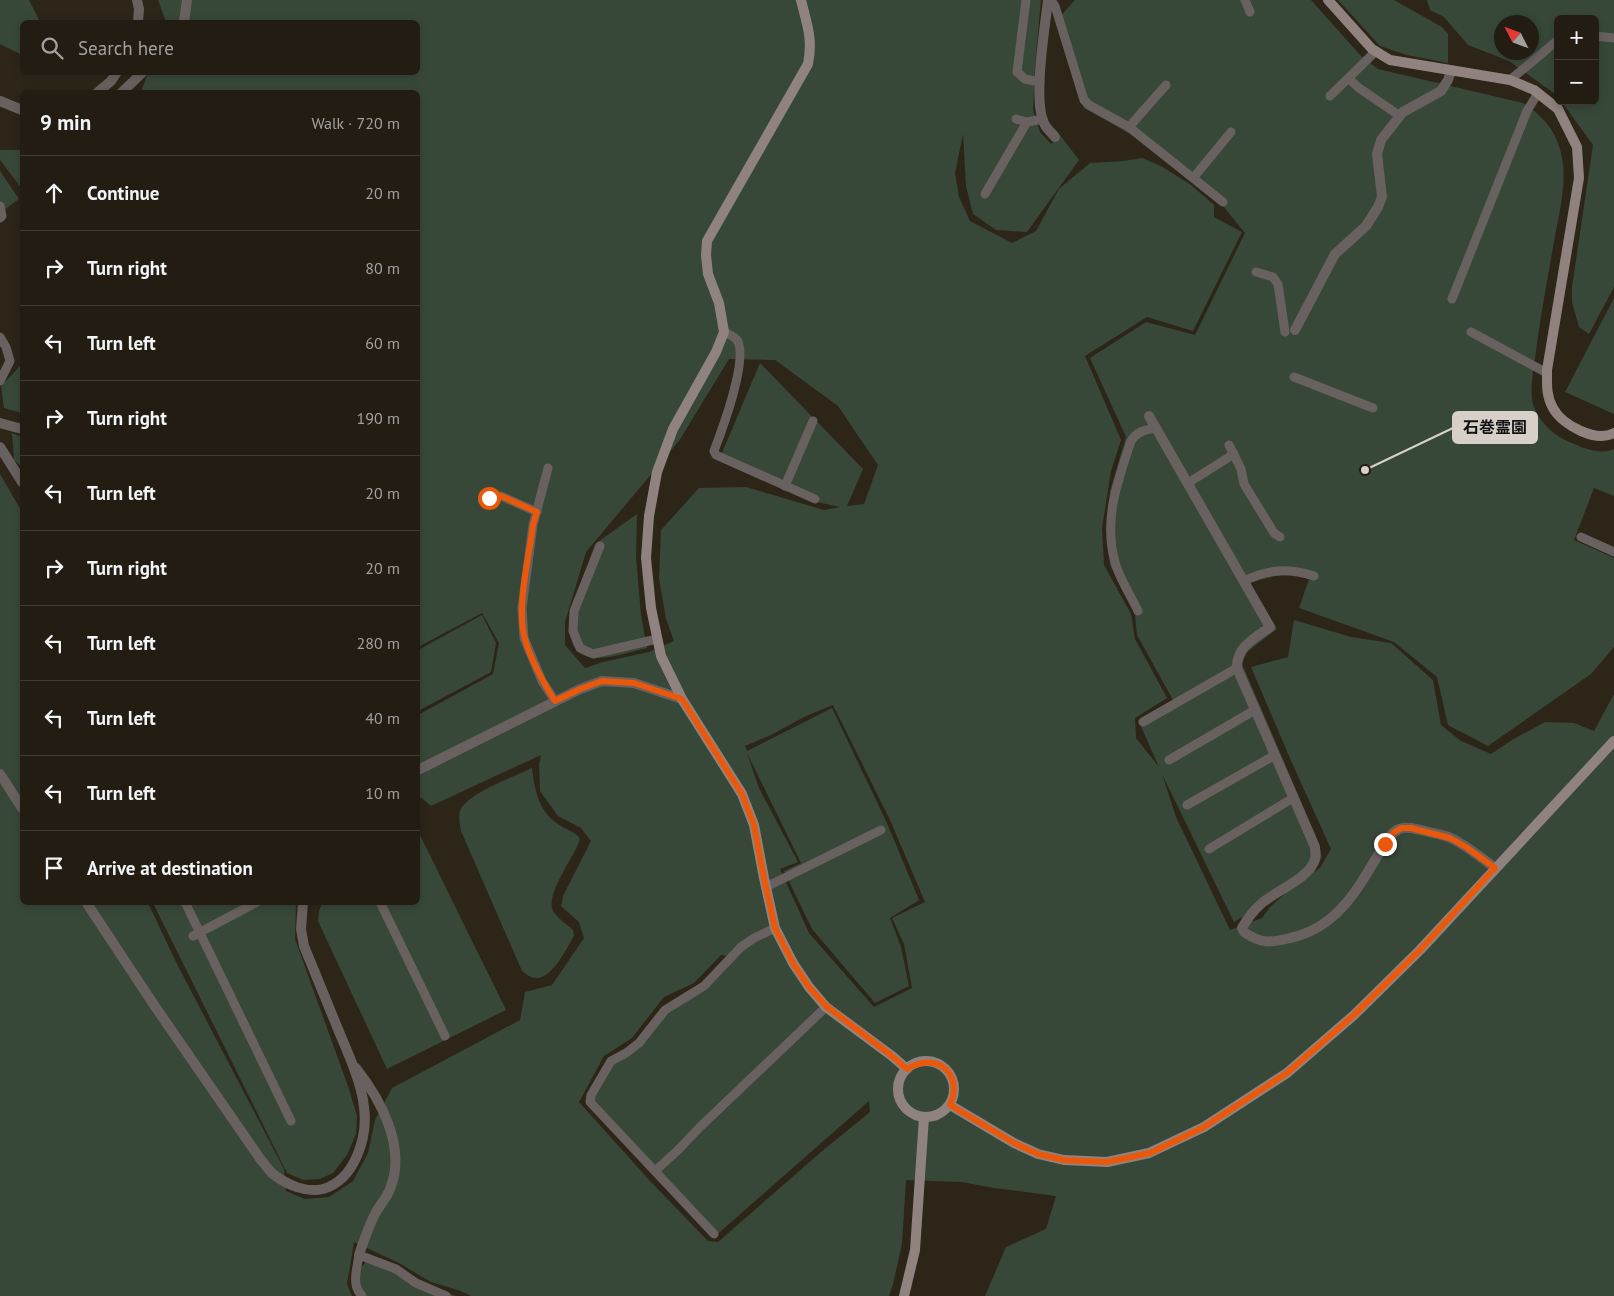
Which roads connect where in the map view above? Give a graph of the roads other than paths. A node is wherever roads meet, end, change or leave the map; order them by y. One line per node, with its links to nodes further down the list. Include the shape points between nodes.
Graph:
1 (137, 0): 9 (street)
2 (187, 0): 10 (street)
3 (801, 0): 43 (street, via 810,34 808,64 707,241 708,274 719,303)
4 (1026, 0): 20 (lane, via 1017,72 1026,79)
5 (1049, 0): 20 (street); 32 (lane, via 1054,6 1084,100)
6 (1245, 0): 8 (lane)
7 (1328, 0): 14 (street)
8 (1250, 12)
9 (138, 20)
10 (184, 20)
11 (1599, 36): 12 (lane)
12 (1614, 38)
13 (1554, 43): 19 (lane)
14 (1376, 51): 15 (street, via 1390,60); 18 (lane)
15 (1451, 71): 19 (street); 28 (street, via 1441,91)
16 (115, 75): 22 (street)
17 (140, 75): 23 (street)
18 (1349, 79): 25 (lane); 28 (lane)
19 (1510, 80): 24 (street)
20 (1040, 82): 30 (street)
21 (1166, 86): 32 (lane)
22 (100, 90)
23 (124, 90)
24 (1538, 93): 41 (lane, via 1527,111); 46 (street, via 1558,109 1568,129 1577,148 1579,178)
25 (1330, 96)
26 (0, 101): 27 (street)
27 (20, 109)
28 (1400, 116): 42 (street, via 1381,140 1377,154 1382,197 1378,207 1366,226 1335,254)
29 (1016, 119): 31 (lane)
30 (1043, 119): 31 (lane); 34 (street)
31 (1026, 122): 36 (lane)
32 (1129, 127): 35 (lane)
33 (1231, 132): 35 (lane)
34 (1055, 137)
35 (1194, 177): 37 (lane)
36 (985, 194)
37 (1223, 202)
38 (0, 206): 39 (lane)
39 (0, 218)
40 (1256, 272): 42 (lane, via 1273,277 1278,284)
41 (1452, 299)
42 (1290, 331)
43 (724, 332): 62 (lane, via 736,339 740,349 739,367 714,451 716,455); 73 (street, via 673,429 657,472 646,558)
44 (1470, 332): 46 (lane)
45 (0, 337): 48 (lane, via 10,361)
46 (1547, 373): 55 (street, via 1546,391 1554,410 1570,426 1591,435)
47 (1294, 377): 49 (lane)
48 (0, 381)
49 (1373, 408)
50 (1150, 416): 54 (street)
51 (813, 421): 62 (lane)
52 (0, 423): 53 (street)
53 (20, 428)
54 (1156, 428): 61 (street); 72 (lane, via 1143,430 1131,441 1117,484 1110,526 1115,563)
55 (1614, 433)
56 (1230, 445): 58 (lane)
57 (0, 447): 60 (street)
58 (1234, 454): 61 (lane); 67 (lane, via 1244,484)
59 (548, 468): 65 (lane)
60 (20, 479)
61 (1188, 482): 71 (street)
62 (785, 486): 64 (lane)
63 (489, 498): 65 (lane, via 501,496)
64 (815, 499)
65 (537, 512): 76 (lane, via 522,608 524,638)
66 (1581, 537): 69 (lane)
67 (1280, 538)
68 (600, 546): 73 (lane, via 574,611 574,631 580,648 593,654)
69 (1614, 552)
70 (1314, 576): 71 (lane, via 1299,571 1279,571 1260,573)
71 (1244, 581): 74 (street, via 1270,627 1236,657)
72 (1138, 611)
73 (658, 638): 75 (street, via 661,656)
74 (1237, 668): 77 (street); 78 (lane)
75 (682, 699): 76 (street, via 634,683 602,681); 90 (street, via 742,794 754,825)
76 (555, 701): 82 (street)
77 (1255, 710): 80 (street); 81 (lane)
78 (1143, 722)
79 (1614, 741): 89 (street)
80 (1275, 755): 84 (street); 86 (lane)
81 (1170, 760)
82 (420, 769)
83 (0, 774): 85 (street)
84 (1293, 798): 88 (lane); 89 (street, via 1315,847 1316,858 1304,875 1260,904 1247,919 1242,928 1244,932 1262,942 1303,936 1325,924 1344,908 1393,833 1401,828 1450,838)
85 (20, 805)
86 (1187, 805)
87 (880, 830): 90 (lane)
88 (1209, 849)
89 (1495, 868): 102 (street, via 1420,950 1354,1015 1287,1073 1204,1127 1150,1153 1107,1162 1064,1160 1038,1154)
90 (766, 887): 96 (street)
91 (88, 905): 100 (street, via 273,1174 304,1190 330,1187 342,1179 361,1146 363,1128 364,1107)
92 (186, 905): 97 (lane)
93 (251, 905): 97 (lane)
94 (303, 905): 100 (street, via 304,946)
95 (381, 905): 99 (lane)
96 (775, 928): 98 (street, via 809,987); 105 (lane, via 741,947 704,986 665,1010 639,1043 611,1061 591,1095 590,1102)
97 (196, 934): 104 (lane)
98 (826, 1006): 101 (street); 105 (lane)
99 (445, 1036)
100 (352, 1063): 107 (street, via 389,1126 397,1160 390,1190 376,1212)
101 (907, 1069): 102 (street, via 923,1061 940,1065 952,1079 954,1096); 103 (street, via 899,1083 900,1099 909,1112)
102 (950, 1105): 103 (street, via 939,1115)
103 (924, 1118): 110 (street, via 915,1250)
104 (291, 1121)
105 (655, 1171): 106 (lane)
106 (714, 1234)
107 (359, 1255): 108 (lane, via 355,1281); 109 (lane, via 396,1269 416,1283)
108 (362, 1296)
109 (446, 1296)
110 (904, 1296)

